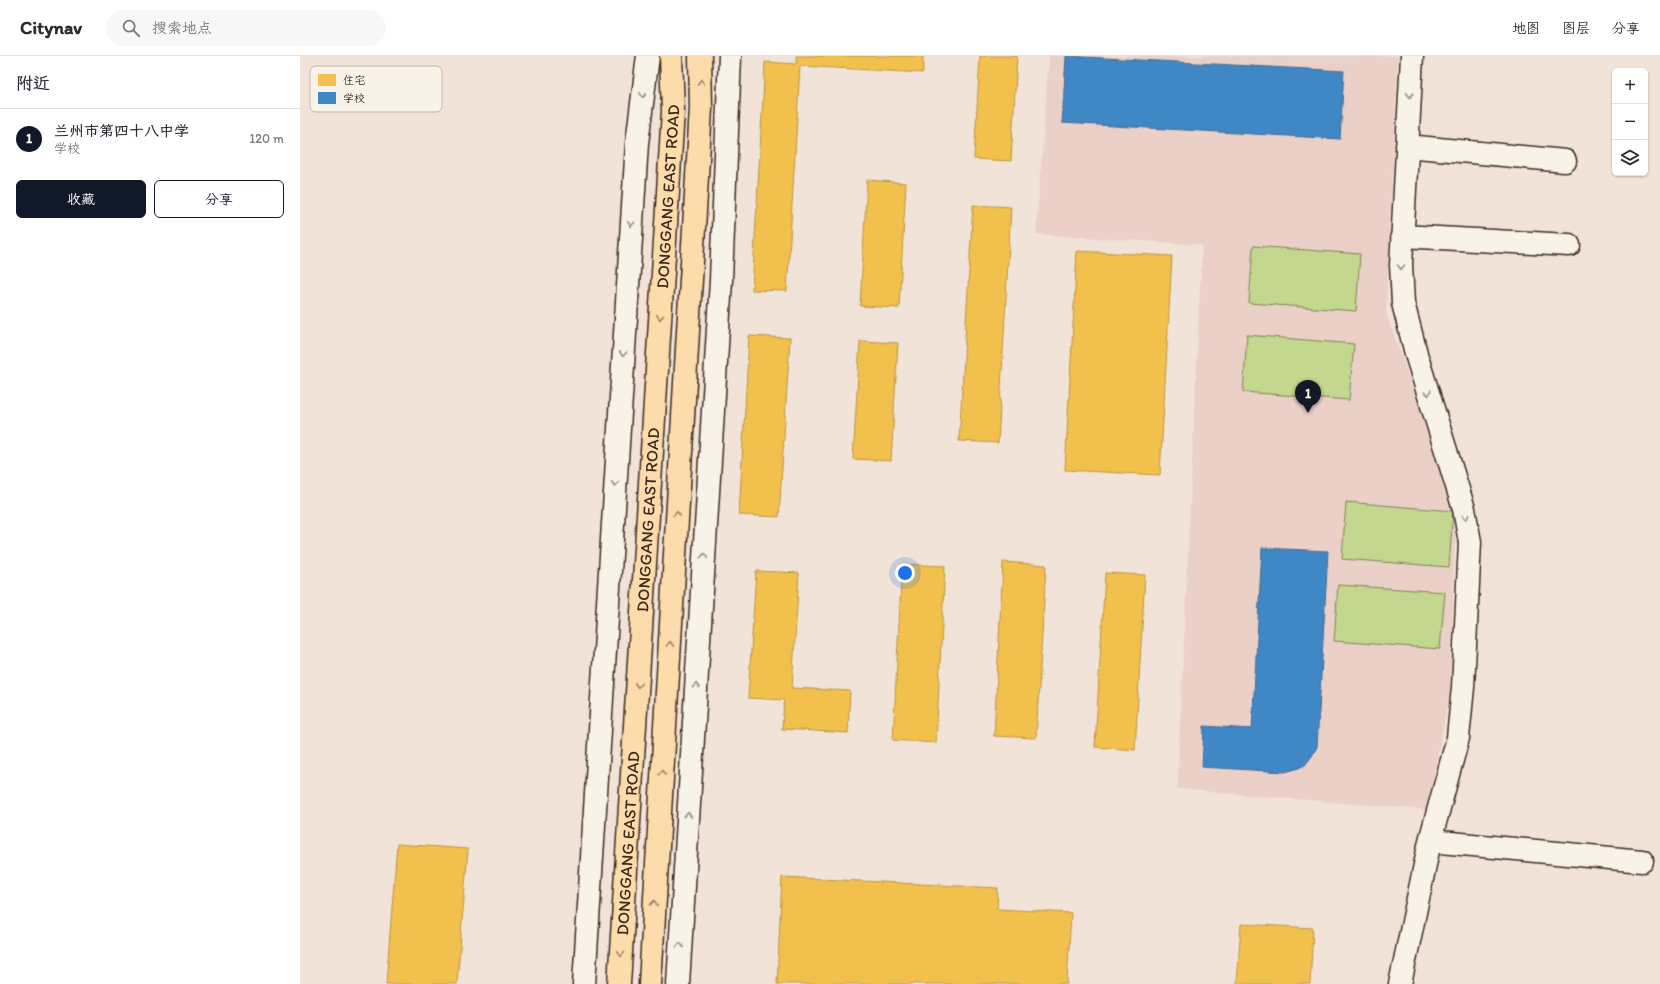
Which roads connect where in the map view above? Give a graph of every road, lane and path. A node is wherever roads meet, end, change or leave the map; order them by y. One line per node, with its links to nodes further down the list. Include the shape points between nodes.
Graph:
1 (648, 56): 12 (street, one-way to 12, via 637,143)
2 (671, 56): 13 (main road, DONGGANG EAST ROAD, one-way to 13, via 673,111)
3 (700, 56): 14 (main road, DONGGANG EAST ROAD, one-way to 3, via 701,108)
4 (730, 56): 15 (street, one-way to 4, via 721,280)
5 (1412, 56): 6 (street, one-way to 6)
6 (1407, 146): 7 (street); 8 (street)
7 (1565, 161)
8 (1402, 236): 9 (street); 10 (street, one-way to 10, via 1403,303 1464,509 1470,542 1458,738)
9 (1569, 246)
10 (1430, 841): 11 (street); 16 (street)
11 (1642, 861)
12 (584, 984)
13 (620, 984)
14 (650, 984)
15 (678, 984)
16 (1400, 984)

